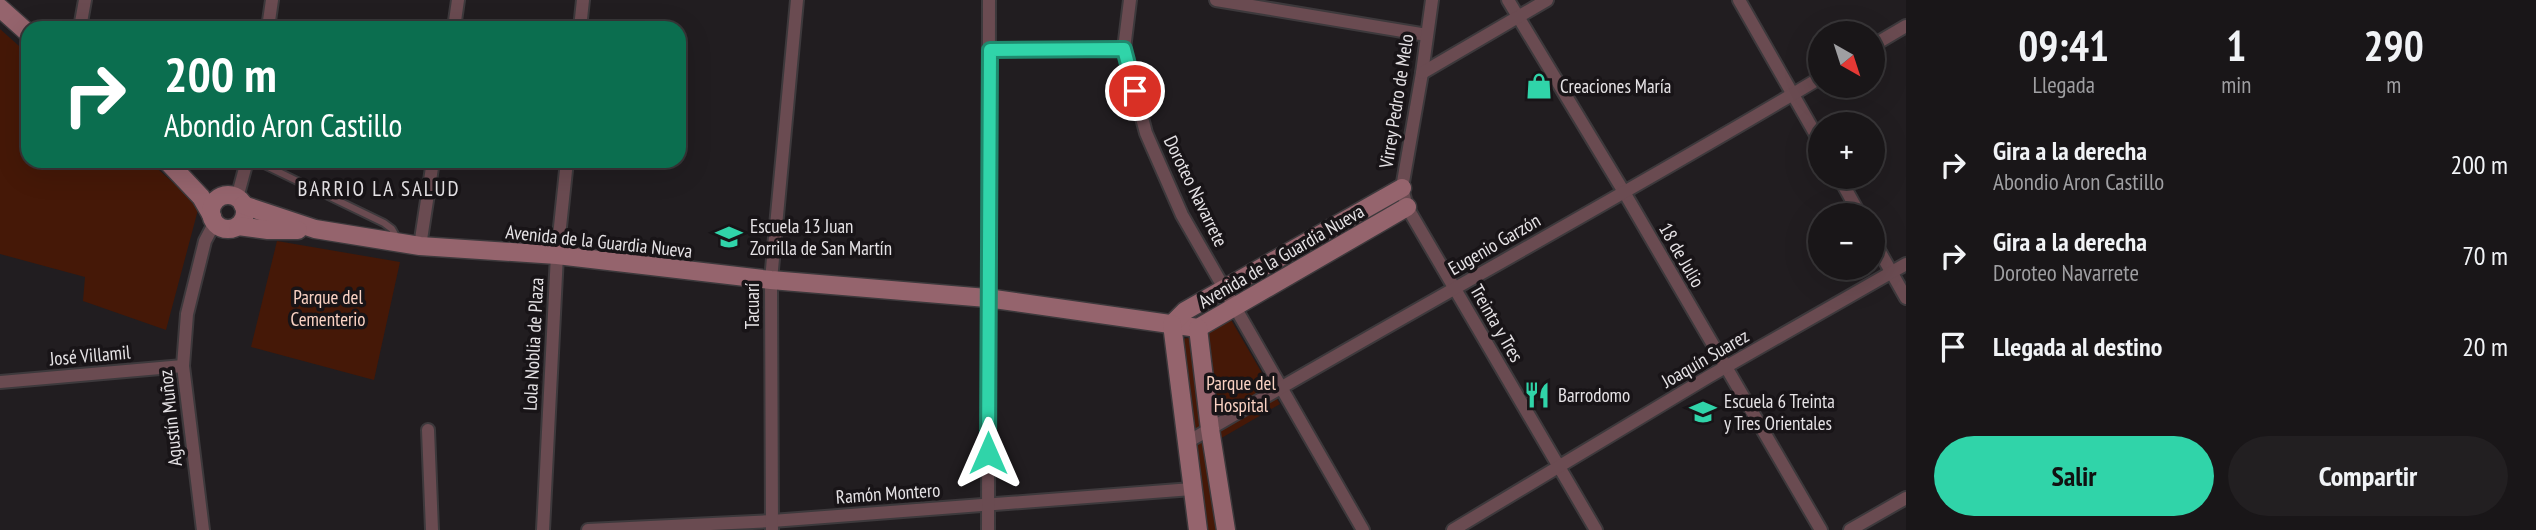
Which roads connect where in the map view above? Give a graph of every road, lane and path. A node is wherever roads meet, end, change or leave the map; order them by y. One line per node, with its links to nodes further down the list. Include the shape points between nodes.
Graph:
1 (85, 0): 15 (street)
2 (272, 0): 16 (street)
3 (458, 0): 17 (street)
4 (583, 0): 18 (street)
5 (797, 0): 48 (street, Tacuarí)
6 (989, 0): 24 (street)
7 (1129, 0): 23 (street, Doroteo Navarrete)
8 (1216, 0): 21 (street)
9 (1432, 0): 21 (street, Virrey Pedro de Melo)
10 (1508, 0): 14 (street, 18 de Julio)
11 (1547, 0): 14 (street)
12 (1739, 0): 27 (street)
13 (0, 8): 20 (street)
14 (1518, 17): 25 (street); 36 (street, 18 de Julio)
15 (81, 21)
16 (269, 21)
17 (455, 21)
18 (581, 21)
19 (1906, 26): 22 (street)
20 (21, 27)
21 (1427, 36): 25 (street, Virrey Pedro de Melo)
22 (1885, 38)
23 (1124, 49): 24 (street); 49 (street, Doroteo Navarrete, via 1146,133 1182,215)
24 (990, 50): 51 (street)
25 (1422, 73): 35 (street, Virrey Pedro de Melo)
26 (1808, 85): 27 (street, Eugenio Garzón)
27 (1793, 94): 28 (street); 36 (street, Eugenio Garzón)
28 (1808, 121)
29 (175, 168): 34 (street, Avenida de la Guardia Nueva)
30 (245, 168): 37 (street)
31 (270, 168): 42 (lane, via 384,223 393,229)
32 (432, 168): 43 (street)
33 (566, 168): 44 (street, Lola Noblia de Plaza)
34 (184, 176): 37 (street, Avenida de la Guardia Nueva); 39 (street, Avenida de la Guardia Nueva)
35 (1402, 188): 38 (street, Virrey Pedro de Melo); 49 (street, Avenida de la Guardia Nueva)
36 (1624, 192): 50 (street, Eugenio Garzón); 57 (street, 18 de Julio)
37 (235, 200): 39 (street, via 214,204); 40 (street, via 245,215); 41 (street, Avenida de la Guardia Nueva)
38 (1407, 207): 50 (street, Treinta y Tres); 53 (street, Avenida de la Guardia Nueva)
39 (213, 219): 40 (street, via 226,229); 56 (street, Agustín Muñoz, via 187,314)
40 (238, 226): 41 (street, Avenida de la Guardia Nueva)
41 (315, 229): 42 (street, Avenida de la Guardia Nueva)
42 (399, 243): 43 (street, Avenida de la Guardia Nueva)
43 (421, 246): 44 (street, Avenida de la Guardia Nueva)
44 (557, 255): 48 (street, Avenida de la Guardia Nueva); 70 (street, Lola Noblia de Plaza)
45 (1885, 262): 47 (street)
46 (1906, 264): 47 (street, Joaquín Suarez)
47 (1891, 273): 52 (street); 57 (street, Joaquín Suarez)
48 (771, 280): 51 (street, Avenida de la Guardia Nueva); 67 (street, Tacuarí)
49 (1224, 288): 53 (street, Doroteo Navarrete); 54 (street, Avenida de la Guardia Nueva)
50 (1455, 289): 59 (street, Eugenio Garzón); 63 (street, Treinta y Tres)
51 (987, 298): 54 (street, Avenida de la Guardia Nueva); 66 (street)
52 (1906, 298)
53 (1234, 306): 55 (street, Avenida de la Guardia Nueva); 59 (street, Doroteo Navarrete)
54 (1172, 324): 55 (street, Avenida de la Guardia Nueva); 62 (street)
55 (1198, 328): 60 (street)
56 (183, 366): 58 (street, José Villamil); 68 (street, Agustín Muñoz)
57 (1726, 368): 63 (street, Joaquín Suarez); 78 (street, 18 de Julio)
58 (0, 382)
59 (1282, 386): 60 (street, Eugenio Garzón); 75 (street, Doroteo Navarrete)
60 (1210, 429): 62 (street, Eugenio Garzón); 74 (street)
61 (428, 430): 69 (street)
62 (1186, 443): 64 (street)
63 (1559, 467): 76 (street, Joaquín Suarez); 77 (street, Treinta y Tres)
64 (1192, 488): 66 (street, Ramón Montero); 73 (street)
65 (1906, 498): 79 (street)
66 (988, 505): 67 (street, Ramón Montero); 72 (street)
67 (772, 525): 71 (street, Ramón Montero)
68 (203, 530)
69 (432, 530)
70 (543, 530)
71 (588, 530)
72 (988, 530)
73 (1198, 530)
74 (1226, 530)
75 (1363, 530)
76 (1452, 530)
77 (1596, 530)
78 (1822, 530)
79 (1850, 530)

